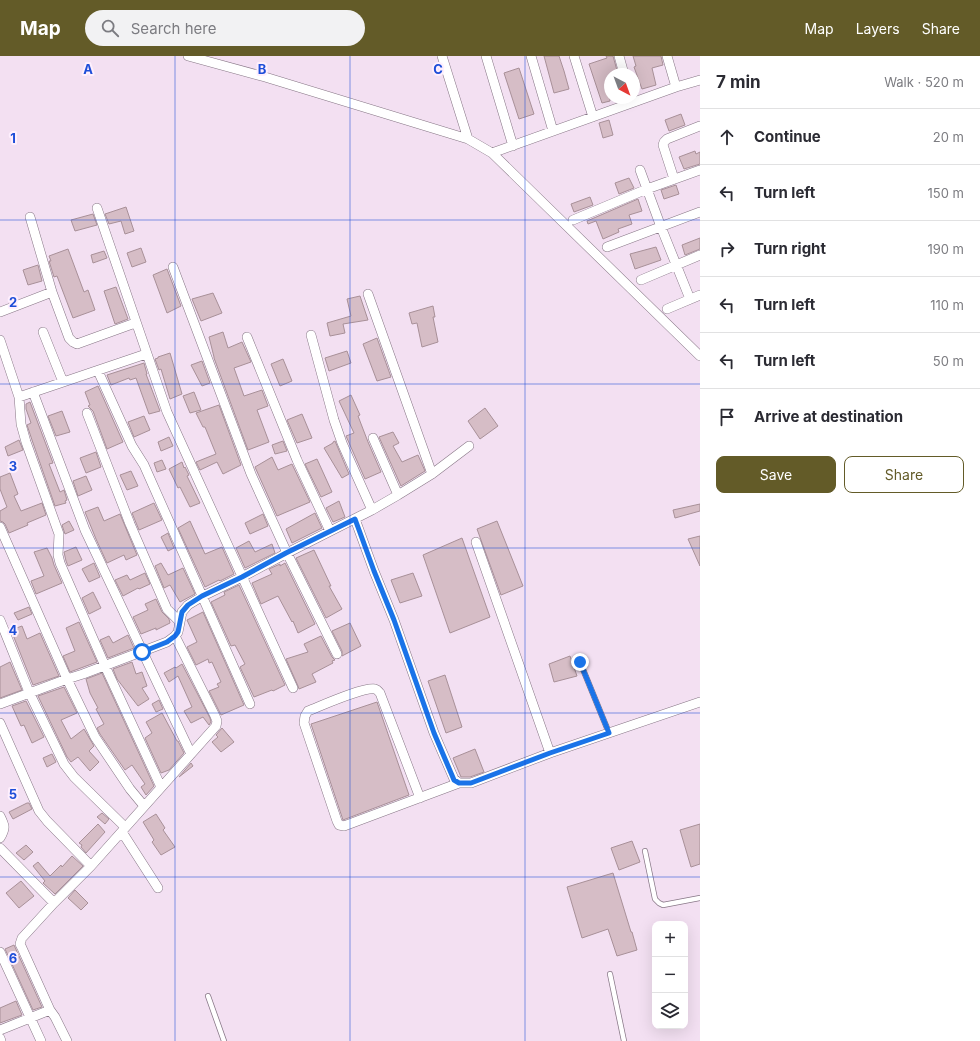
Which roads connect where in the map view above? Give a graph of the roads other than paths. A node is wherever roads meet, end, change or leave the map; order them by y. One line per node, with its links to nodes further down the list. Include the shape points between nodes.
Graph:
1 (188, 56): 16 (street)
2 (442, 56): 16 (street)
3 (486, 56): 17 (street)
4 (531, 56): 15 (street)
5 (574, 56): 13 (street)
6 (619, 56): 8 (street)
7 (666, 56): 10 (street)
8 (622, 68)
9 (700, 80): 10 (street)
10 (676, 87): 11 (street)
11 (640, 98)
12 (624, 104): 13 (street)
13 (593, 117): 15 (street)
14 (700, 126): 21 (street, via 664,142)
15 (553, 131): 17 (street)
16 (468, 139): 18 (street)
17 (513, 146): 18 (street)
18 (492, 153): 45 (street)
19 (640, 170): 22 (street)
20 (700, 170): 21 (street)
21 (674, 179): 22 (street)
22 (647, 189): 26 (street); 27 (street)
23 (97, 208): 39 (street)
24 (700, 212): 27 (street)
25 (30, 217): 33 (street)
26 (572, 220)
27 (661, 227): 28 (street); 30 (street)
28 (607, 247)
29 (700, 255): 30 (street)
30 (676, 266): 32 (street); 36 (street)
31 (173, 267): 60 (street, via 251,474)
32 (641, 280)
33 (52, 292): 38 (street); 39 (street, via 69,338 77,344)
34 (368, 294): 53 (street)
35 (700, 295): 36 (street)
36 (690, 299): 37 (street)
37 (667, 309)
38 (0, 312)
39 (136, 323): 44 (street)
40 (43, 332): 47 (street)
41 (311, 335): 55 (street, via 342,443)
42 (247, 337): 58 (street, via 297,460)
43 (0, 340): 49 (street)
44 (146, 354): 46 (street); 61 (street, via 167,412)
45 (700, 356)
46 (98, 371): 47 (street); 62 (street, via 132,446 144,465)
47 (63, 382): 48 (street)
48 (33, 392): 49 (street); 66 (street, via 85,530)
49 (19, 397): 69 (street, via 21,424 26,442 59,534 60,563)
50 (87, 413): 64 (street, via 133,531 167,609)
51 (373, 438): 54 (street)
52 (469, 446): 53 (street)
53 (432, 474): 54 (street)
54 (398, 495): 55 (street)
55 (372, 510): 56 (street)
56 (355, 519): 58 (street); 80 (street, via 434,733 454,780)
57 (0, 527): 70 (street)
58 (330, 531): 60 (street)
59 (476, 542): 78 (street)
60 (286, 553): 61 (street); 67 (street)
61 (242, 577): 62 (street); 71 (street)
62 (202, 596): 64 (street, via 182,612); 75 (street)
63 (0, 620): 72 (street)
64 (180, 622): 65 (street)
65 (175, 636): 66 (street); 79 (street, via 217,721 216,726)
66 (142, 652): 69 (street); 79 (street)
67 (337, 654)
68 (580, 662): 77 (lane)
69 (105, 666): 70 (street); 81 (street)
70 (67, 679): 72 (street); 83 (street, via 96,737)
71 (293, 688)
72 (29, 692): 74 (street); 85 (street, via 64,764)
73 (700, 702): 77 (street)
74 (0, 704)
75 (250, 704)
76 (0, 723): 89 (street, via 39,811)
77 (609, 733): 78 (street)
78 (550, 753): 80 (street, via 471,783)
79 (191, 754): 81 (street)
80 (459, 783): 82 (street)
81 (162, 787): 83 (street)
82 (420, 798): 82 (street, via 377,690 356,692 308,711 304,723 339,825 344,826)
83 (144, 806): 85 (street)
84 (0, 816): 86 (street, via 5,827)
85 (124, 829): 89 (street); 90 (street)
86 (0, 838)
87 (0, 848): 92 (street)
88 (645, 850): 91 (lane, via 658,903 663,905)
89 (91, 866): 92 (street)
90 (158, 888)
91 (700, 898)
92 (54, 903): 96 (street, via 22,938 20,944)
93 (0, 952): 97 (street)
94 (610, 974): 104 (lane)
95 (208, 996): 103 (lane)
96 (50, 1010): 97 (street); 102 (street)
97 (30, 1018): 98 (street); 101 (street)
98 (0, 1030)
99 (0, 1038): 100 (street)
100 (1, 1041)
101 (41, 1041)
102 (66, 1041)
103 (224, 1041)
104 (624, 1041)

